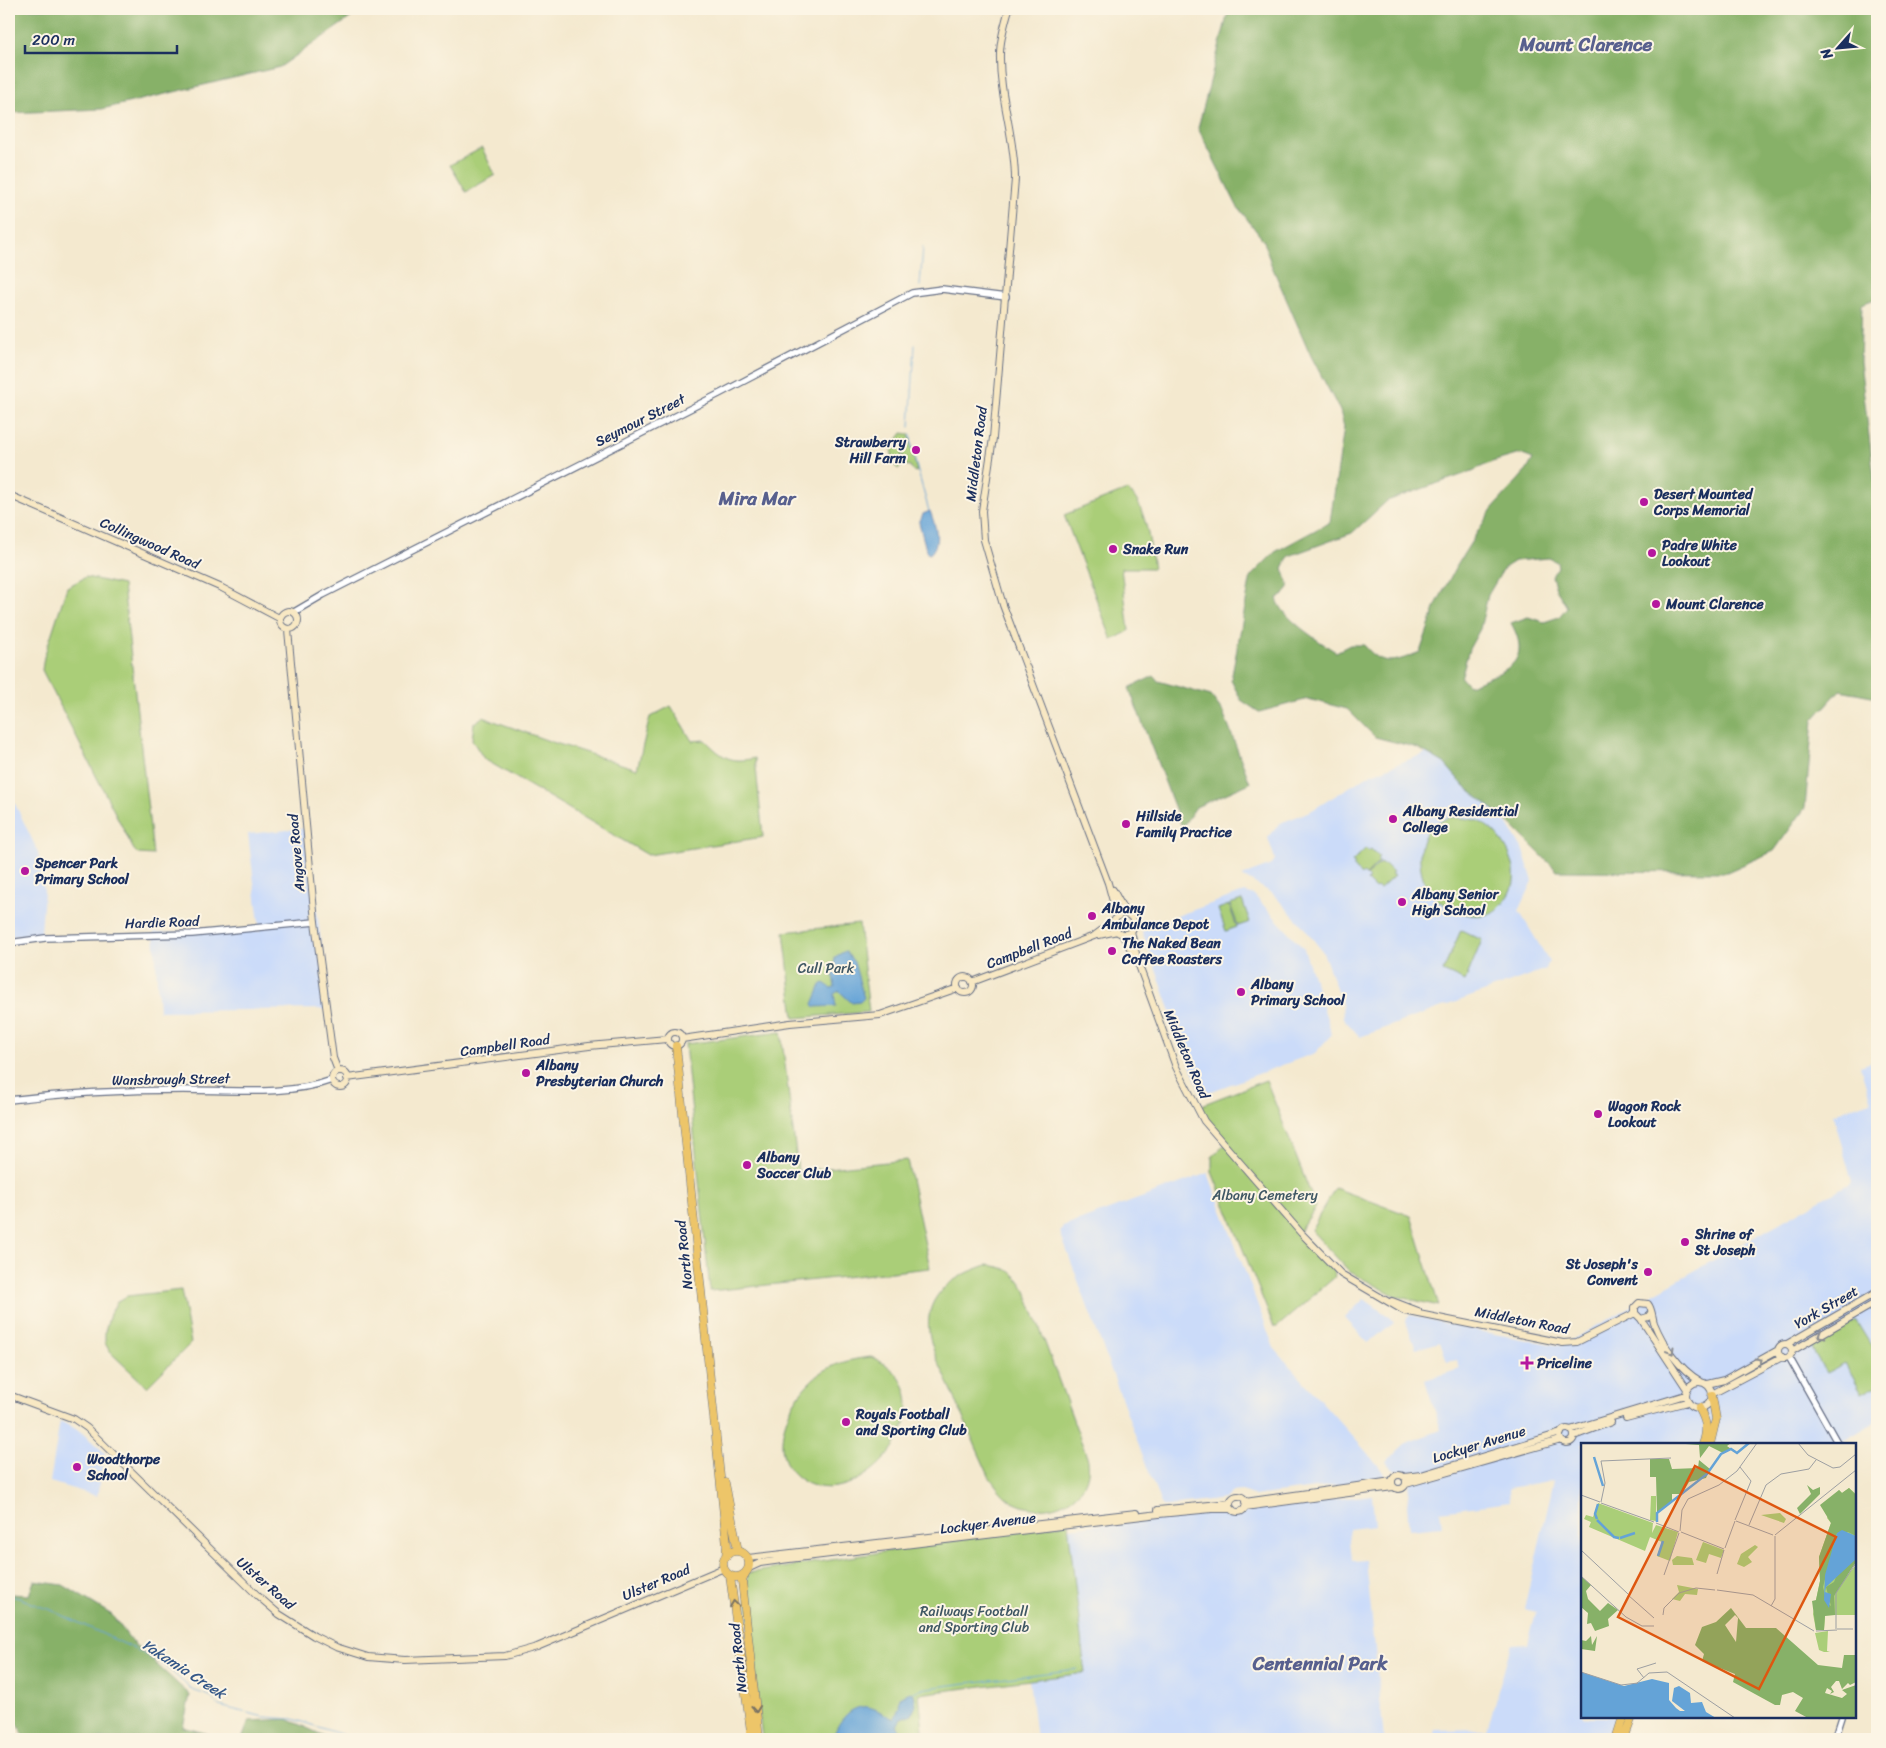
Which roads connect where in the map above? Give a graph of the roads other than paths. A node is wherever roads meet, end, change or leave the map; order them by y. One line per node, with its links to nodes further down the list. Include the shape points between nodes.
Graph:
1 (1009, 9): 2 (main road, Middleton Road, via 1000,52 1002,85 1015,156)
2 (1006, 297): 4 (street, Seymour Street, via 942,289 912,293); 7 (main road, Middleton Road, via 993,438 982,511 984,540 1003,604)
3 (9, 495): 5 (main road, Collingwood Road, via 222,588)
4 (294, 612): 5 (main road, via 288,610); 6 (main road, via 298,618 297,625)
5 (279, 618): 6 (main road, via 282,628)
6 (288, 630): 10 (main road, Angove Road)
7 (1108, 883): 8 (main road, Middleton Road); 9 (main road, Middleton Road)
8 (1126, 914): 9 (main road); 11 (main road, via 1134,923)
9 (1116, 919): 12 (main road); 13 (main road, Campbell Road)
10 (315, 922): 14 (street, Hardie Road, via 192,934 45,938); 21 (main road, Angove Road, via 333,1058)
11 (1131, 931): 12 (main road); 15 (main road, Middleton Road)
12 (1119, 932): 13 (main road, Campbell Road); 15 (main road, Middleton Road)
13 (1094, 936): 16 (main road, Campbell Road)
14 (9, 943)
15 (1138, 963): 27 (main road, Middleton Road, via 1184,1087 1204,1121 1341,1274 1404,1311 1570,1343)
16 (972, 982): 17 (main road, via 967,992); 17 (main road, via 964,977 959,980)
17 (958, 988): 18 (main road, via 880,1014)
18 (682, 1038): 19 (main road, via 674,1031); 20 (main road, via 681,1044)
19 (667, 1039): 20 (main road, via 669,1044); 22 (main road, Campbell Road)
20 (676, 1046): 43 (main road, North Road)
21 (338, 1072): 22 (main road); 23 (main road)
22 (347, 1078): 23 (main road, via 346,1084 340,1087)
23 (332, 1080): 24 (street, Wansbrough Street, via 312,1086 271,1089 84,1093)
24 (9, 1100)
25 (1877, 1292): 30 (main road, York Street)
26 (1877, 1302): 32 (main road, York Street, one-way to 32)
27 (1635, 1313): 28 (main road, via 1637,1304 1642,1302 1650,1306); 29 (main road)
28 (1651, 1313): 29 (main road); 33 (main road, one-way to 33, via 1678,1364)
29 (1641, 1319): 35 (main road)
30 (1787, 1344): 31 (main road, York Street); 32 (main road, York Street)
31 (1778, 1350): 32 (main road); 33 (main road, York Street, one-way to 31, via 1724,1380)
32 (1788, 1355): 36 (main road, York Street); 42 (street)
33 (1703, 1383): 35 (main road, via 1694,1382); 36 (main road)
34 (9, 1395): 51 (main road, Ulster Road, via 74,1419 87,1428 279,1614 336,1647 368,1657 405,1660 505,1656 537,1647)
35 (1686, 1395): 37 (main road, via 1692,1407); 38 (main road, via 1628,1417)
36 (1712, 1395): 37 (main road, via 1708,1405); 41 (main road, via 1716,1419)
37 (1699, 1408): 40 (main road, via 1708,1431)
38 (1572, 1433): 39 (main road, via 1564,1430); 39 (main road, via 1569,1443)
39 (1561, 1437): 44 (main road, Lockyer Avenue)
40 (1704, 1443)
41 (1710, 1443)
42 (1837, 1443)
43 (719, 1462): 48 (main road, North Road); 49 (main road, North Road)
44 (1405, 1480): 45 (main road, via 1397,1475); 45 (main road, via 1400,1489)
45 (1392, 1484): 46 (main road)
46 (1245, 1504): 47 (main road, via 1238,1512); 47 (main road, via 1236,1496)
47 (1231, 1506): 50 (main road, Lockyer Avenue, via 1210,1503); 52 (main road, Lockyer Avenue, via 760,1563)
48 (738, 1551): 49 (main road); 50 (main road)
49 (726, 1556): 51 (main road)
50 (748, 1558): 52 (main road)
51 (724, 1568): 53 (main road)
52 (747, 1571): 53 (main road, via 740,1577); 58 (main road, North Road, one-way to 58, via 742,1581)
53 (730, 1576): 57 (main road, North Road, one-way to 53)
54 (1623, 1718): 59 (main road)
55 (1632, 1718): 60 (main road)
56 (1842, 1718): 61 (street)
57 (752, 1739)
58 (759, 1739)
59 (1616, 1739)
60 (1624, 1739)
61 (1835, 1739)

